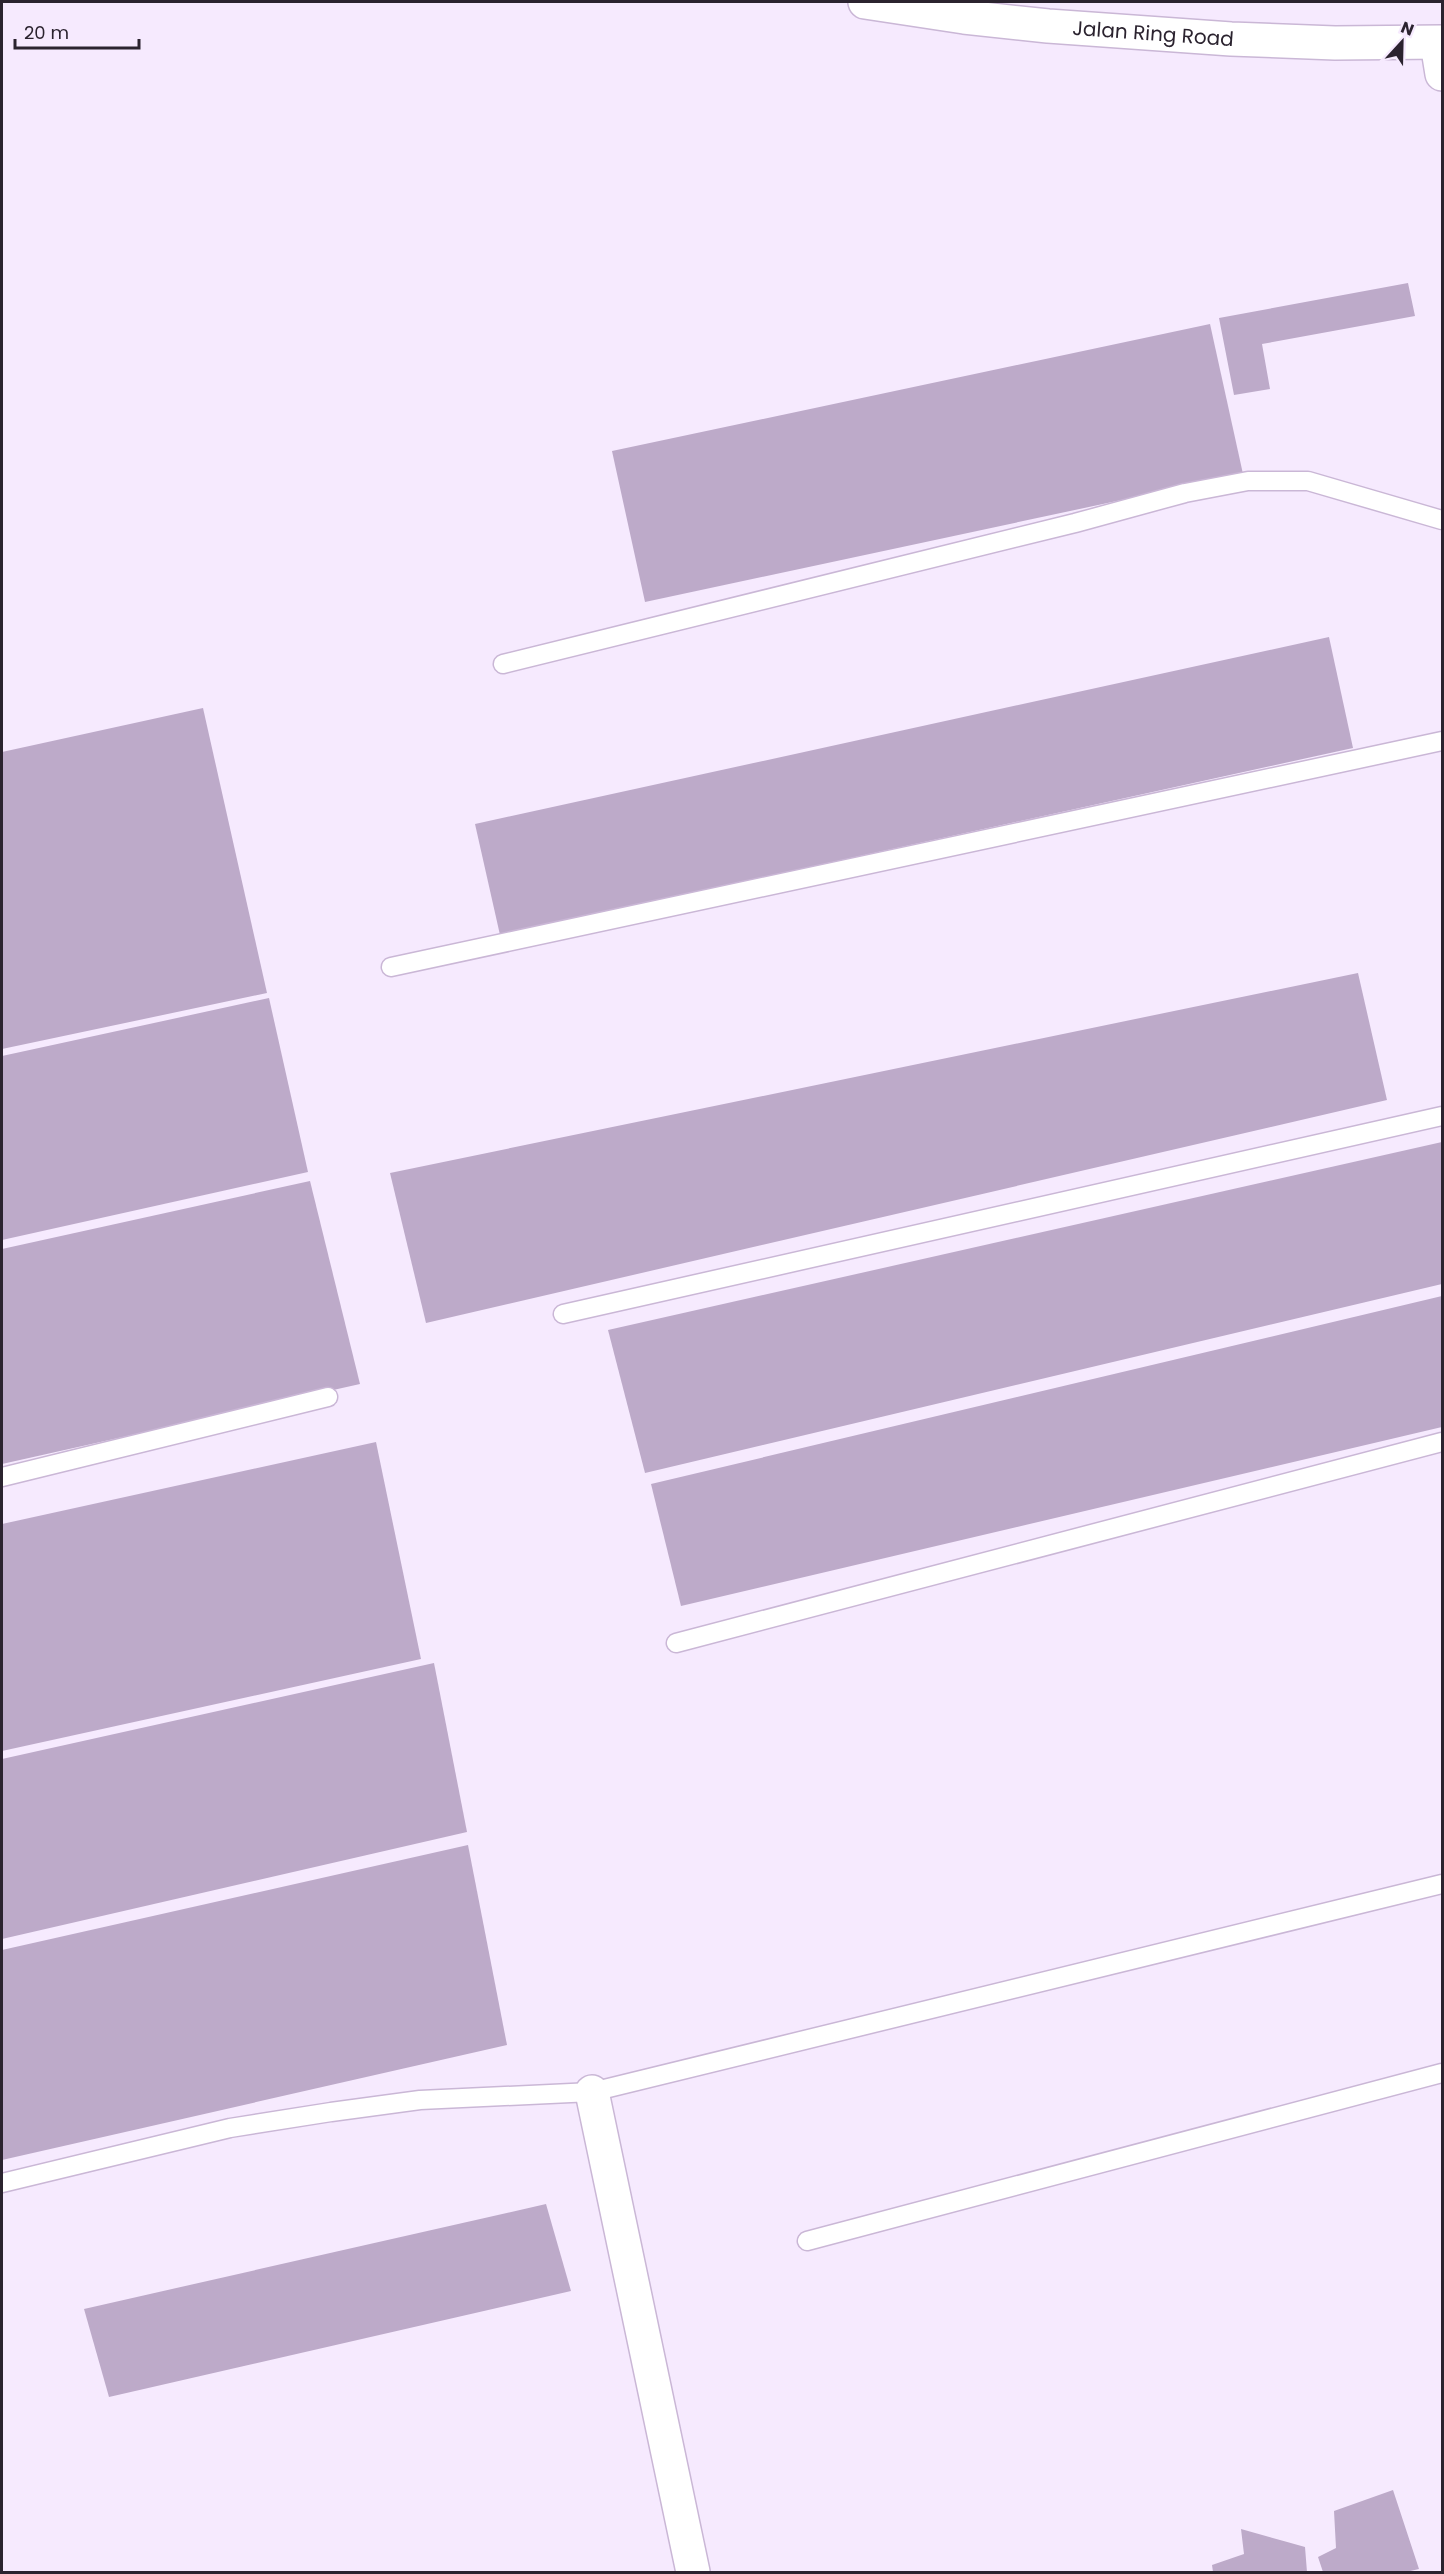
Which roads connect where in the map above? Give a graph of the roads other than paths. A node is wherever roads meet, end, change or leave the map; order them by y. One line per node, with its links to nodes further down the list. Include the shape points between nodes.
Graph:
1 (866, 2): 2 (main road, Jalan Ring Road, via 1048,26)
2 (1441, 53)
3 (1443, 520): 4 (lane, via 1308,482 1248,481 1185,493)
4 (503, 664)
5 (1443, 741): 6 (lane)
6 (391, 967)
7 (1443, 1116): 8 (lane)
8 (563, 1314)
9 (328, 1396): 11 (lane)
10 (1443, 1442): 12 (lane)
11 (2, 1477)
12 (676, 1643)
13 (1443, 1884): 15 (lane)
14 (1443, 2073): 17 (lane)
15 (592, 2092): 16 (lane, via 420,2100 331,2112 230,2128); 18 (main road)
16 (2, 2183)
17 (807, 2241)
18 (693, 2572)

